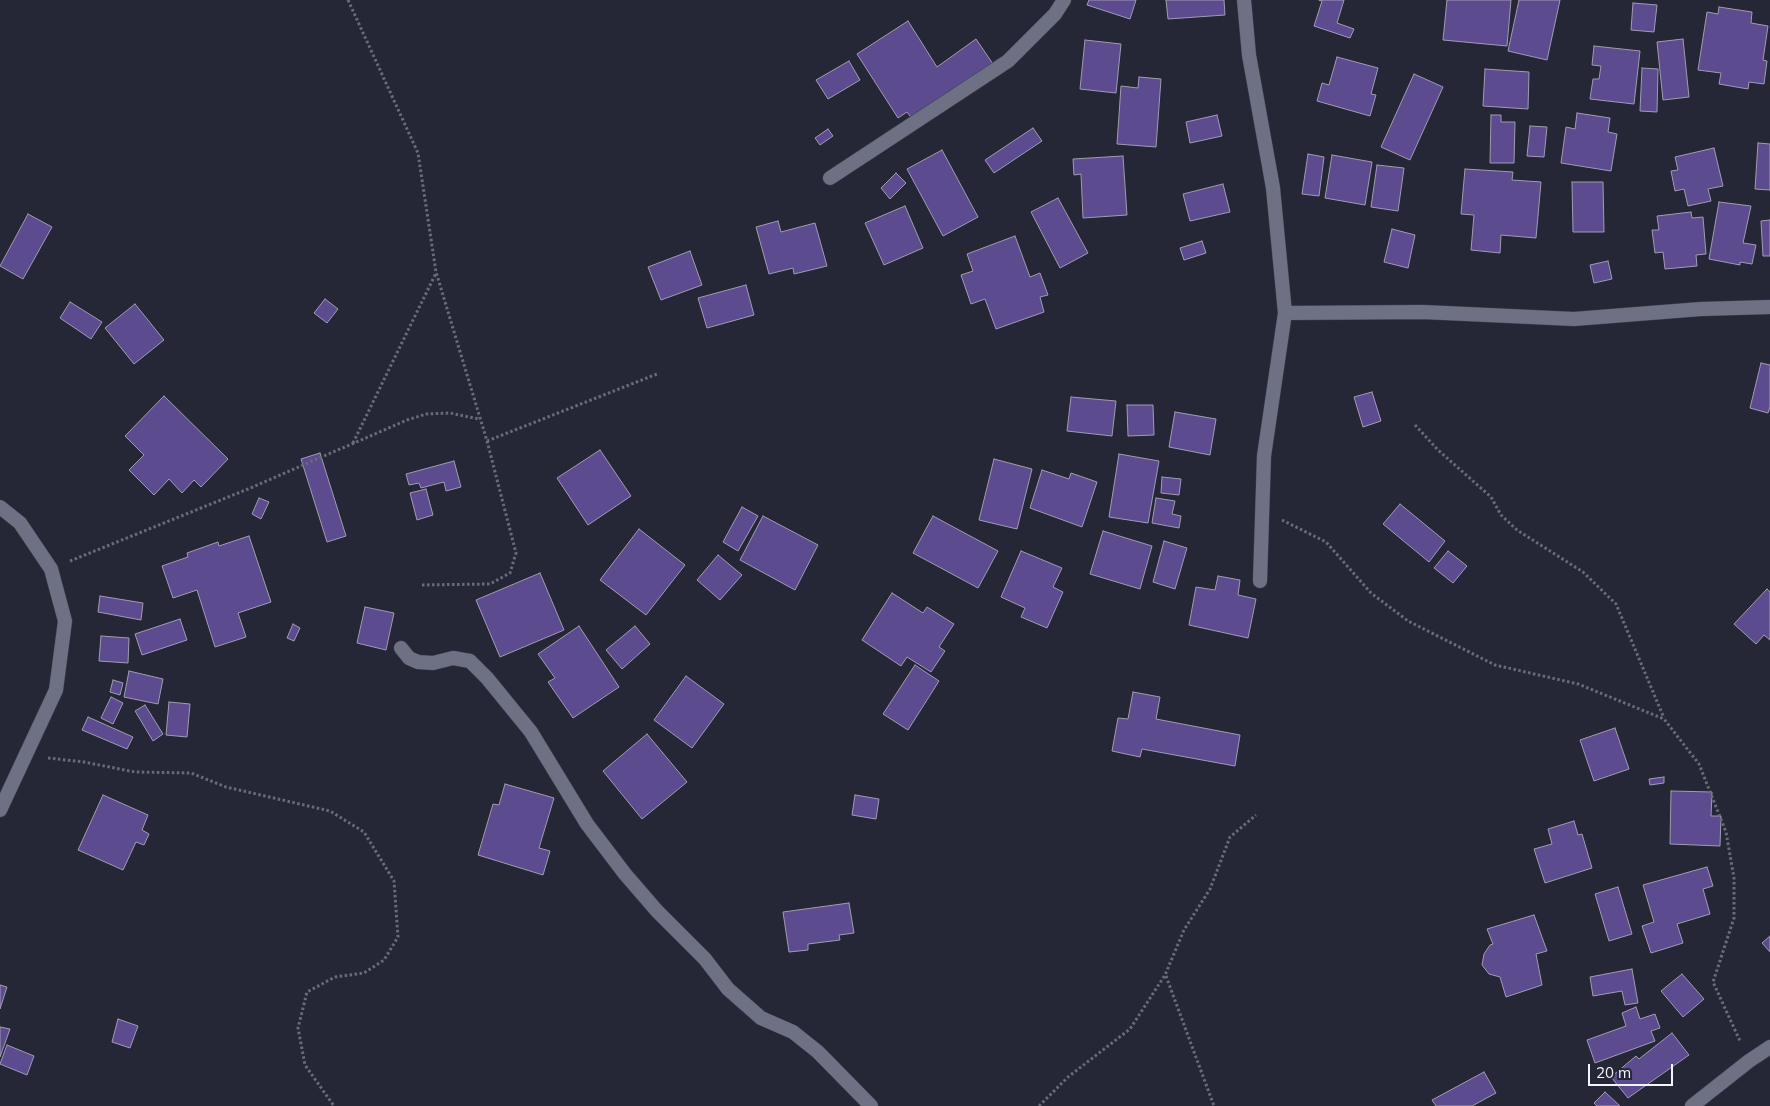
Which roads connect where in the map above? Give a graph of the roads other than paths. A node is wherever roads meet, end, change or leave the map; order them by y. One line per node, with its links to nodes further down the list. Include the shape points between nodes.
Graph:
1 (1064, 0): 3 (street, via 1056,14 1008,61)
2 (1244, 0): 5 (street, via 1249,56 1273,188)
3 (830, 178)
4 (1770, 307): 5 (street, via 1574,319 1423,312)
5 (1285, 313): 7 (street, via 1264,456)
6 (0, 507): 9 (street, via 20,523 51,569 64,621 56,690)
7 (1260, 581)
8 (401, 648): 11 (street, via 409,658 418,662 433,663 453,658 470,661 488,678 531,732 587,824 657,911 705,959 728,989 762,1018 793,1032 818,1052)
9 (0, 810)
10 (1770, 1047): 12 (street)
11 (871, 1106)
12 (1692, 1106)

